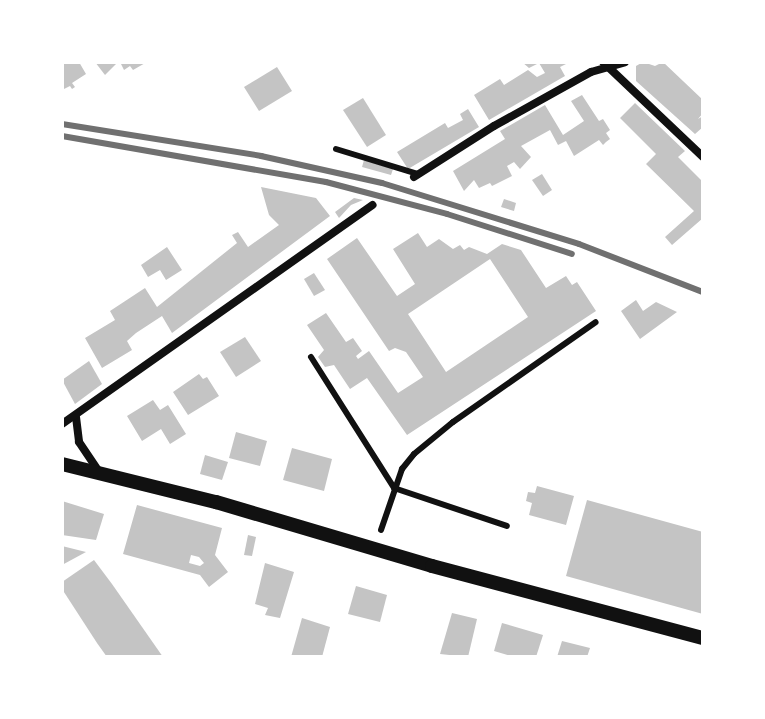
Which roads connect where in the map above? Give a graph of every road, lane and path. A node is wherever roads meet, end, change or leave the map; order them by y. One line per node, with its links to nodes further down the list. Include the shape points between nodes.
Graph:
1 (625, 62): 2 (street)
2 (606, 66): 4 (street); 5 (street)
3 (336, 149): 5 (lane)
4 (703, 157)
5 (416, 175)
6 (373, 205): 9 (street)
7 (596, 322): 13 (lane, via 428,441 402,469)
8 (311, 357): 13 (lane)
9 (76, 417): 10 (street); 12 (street, via 79,442)
10 (62, 424)
11 (62, 464): 12 (street)
12 (102, 474): 16 (street)
13 (394, 488): 14 (lane); 15 (lane)
14 (507, 526)
15 (381, 530)
16 (703, 638)

